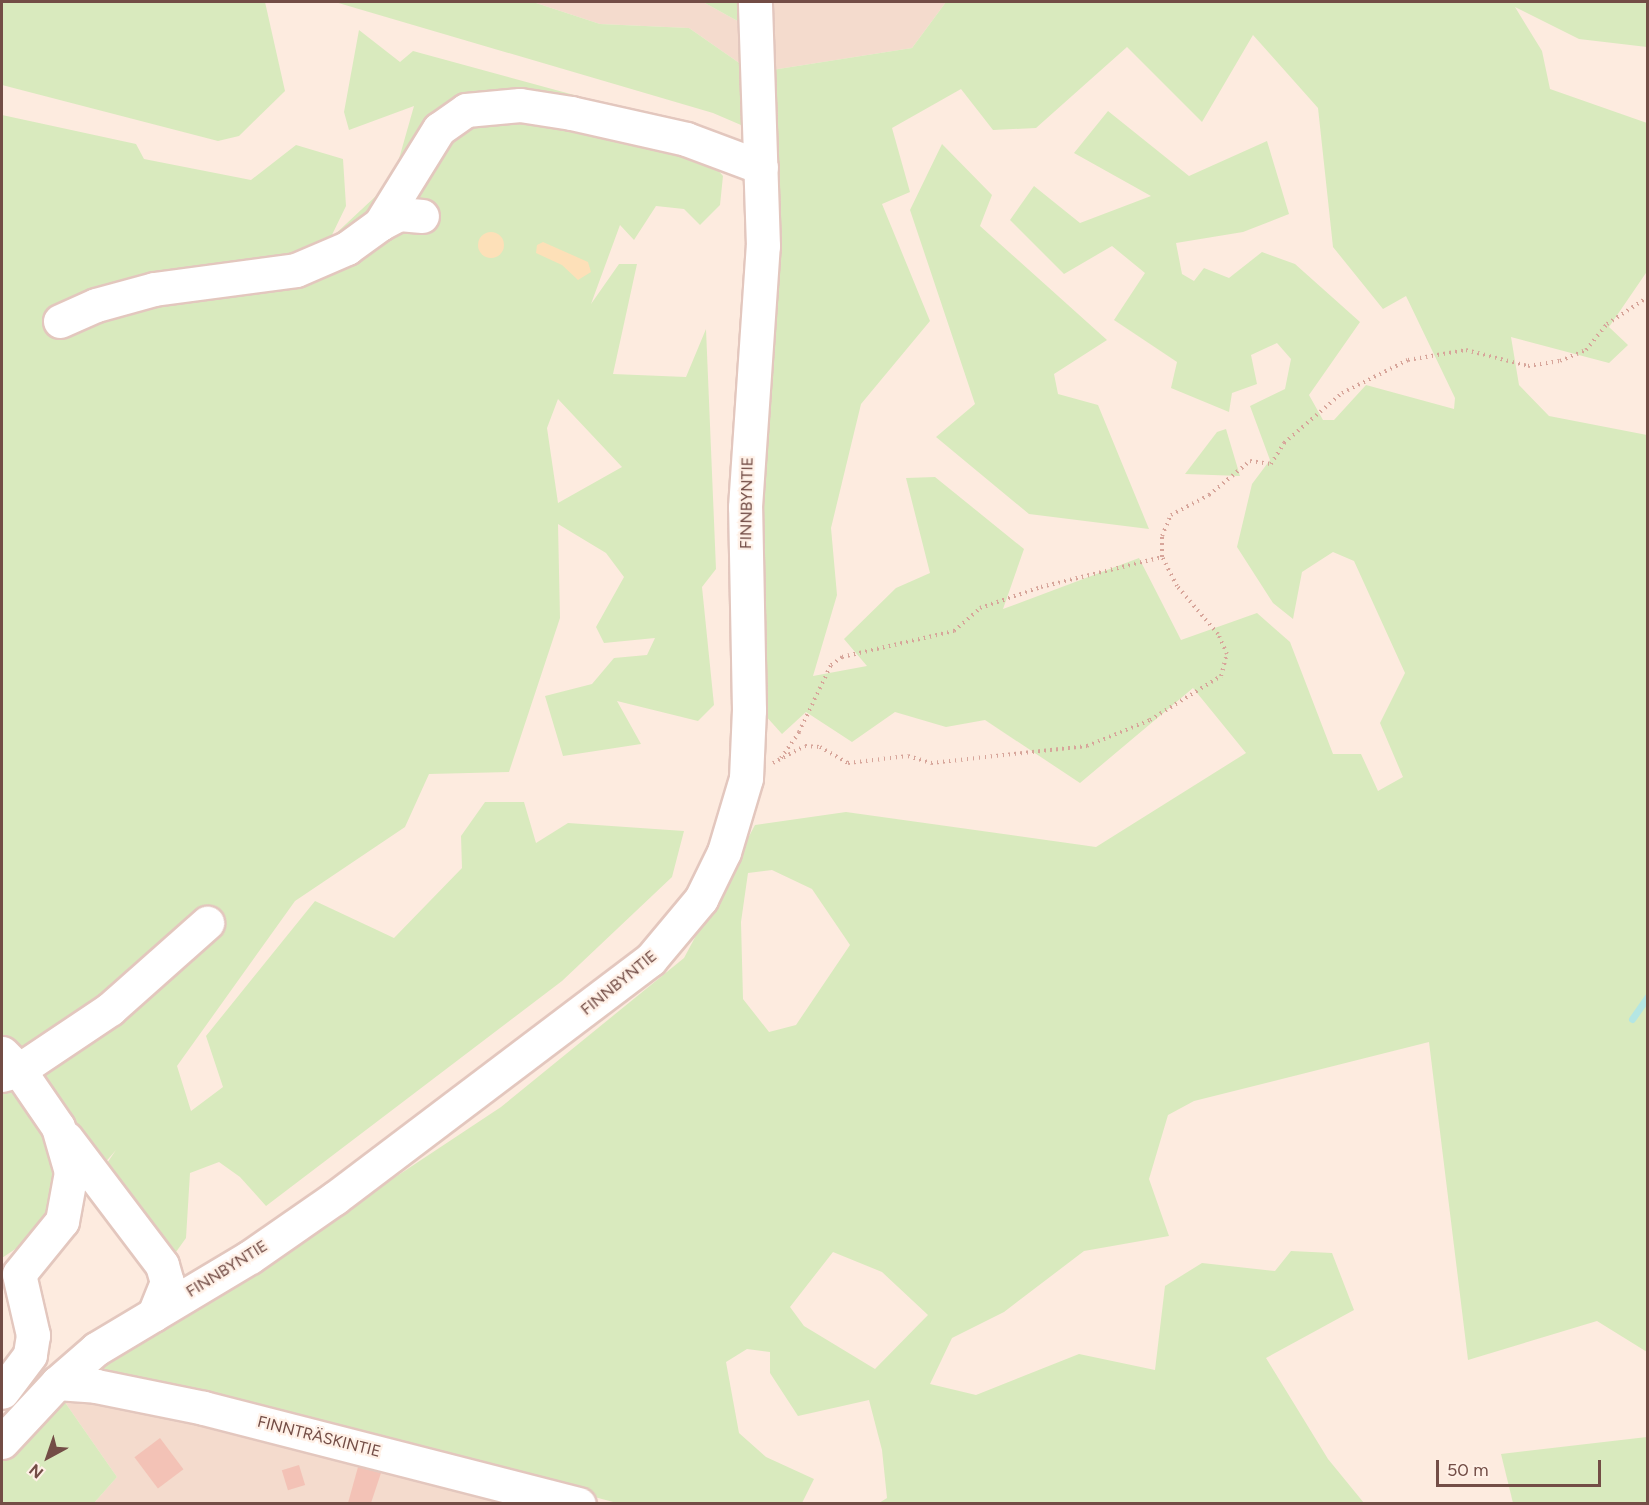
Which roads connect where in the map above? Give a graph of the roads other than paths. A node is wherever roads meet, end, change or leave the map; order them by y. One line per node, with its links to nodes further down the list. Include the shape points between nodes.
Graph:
1 (755, 2): 2 (street, FINNBYNTIE)
2 (761, 166): 4 (street, via 640,126 520,105 466,110 439,129); 9 (street, FINNBYNTIE, via 763,246 745,507 749,687 746,778 724,852 700,899 650,960 335,1198 250,1257)
3 (422, 216): 4 (street, via 399,214)
4 (380, 224): 5 (street, via 347,248 296,270 154,289 96,305)
5 (60, 321)
6 (207, 923): 7 (street, via 110,1009)
7 (7, 1066): 8 (street)
8 (58, 1127): 9 (street, via 162,1265 167,1282); 11 (street, via 70,1172 62,1221 19,1274 33,1335 30,1355)
9 (154, 1314): 10 (street, FINNBYNTIE, via 96,1349)
10 (57, 1383): 12 (street, FINNBYNTIE); 13 (street, FINNTRÄSKINTIE, via 96,1386 204,1408)
11 (2, 1392)
12 (2, 1442)
13 (579, 1503)

